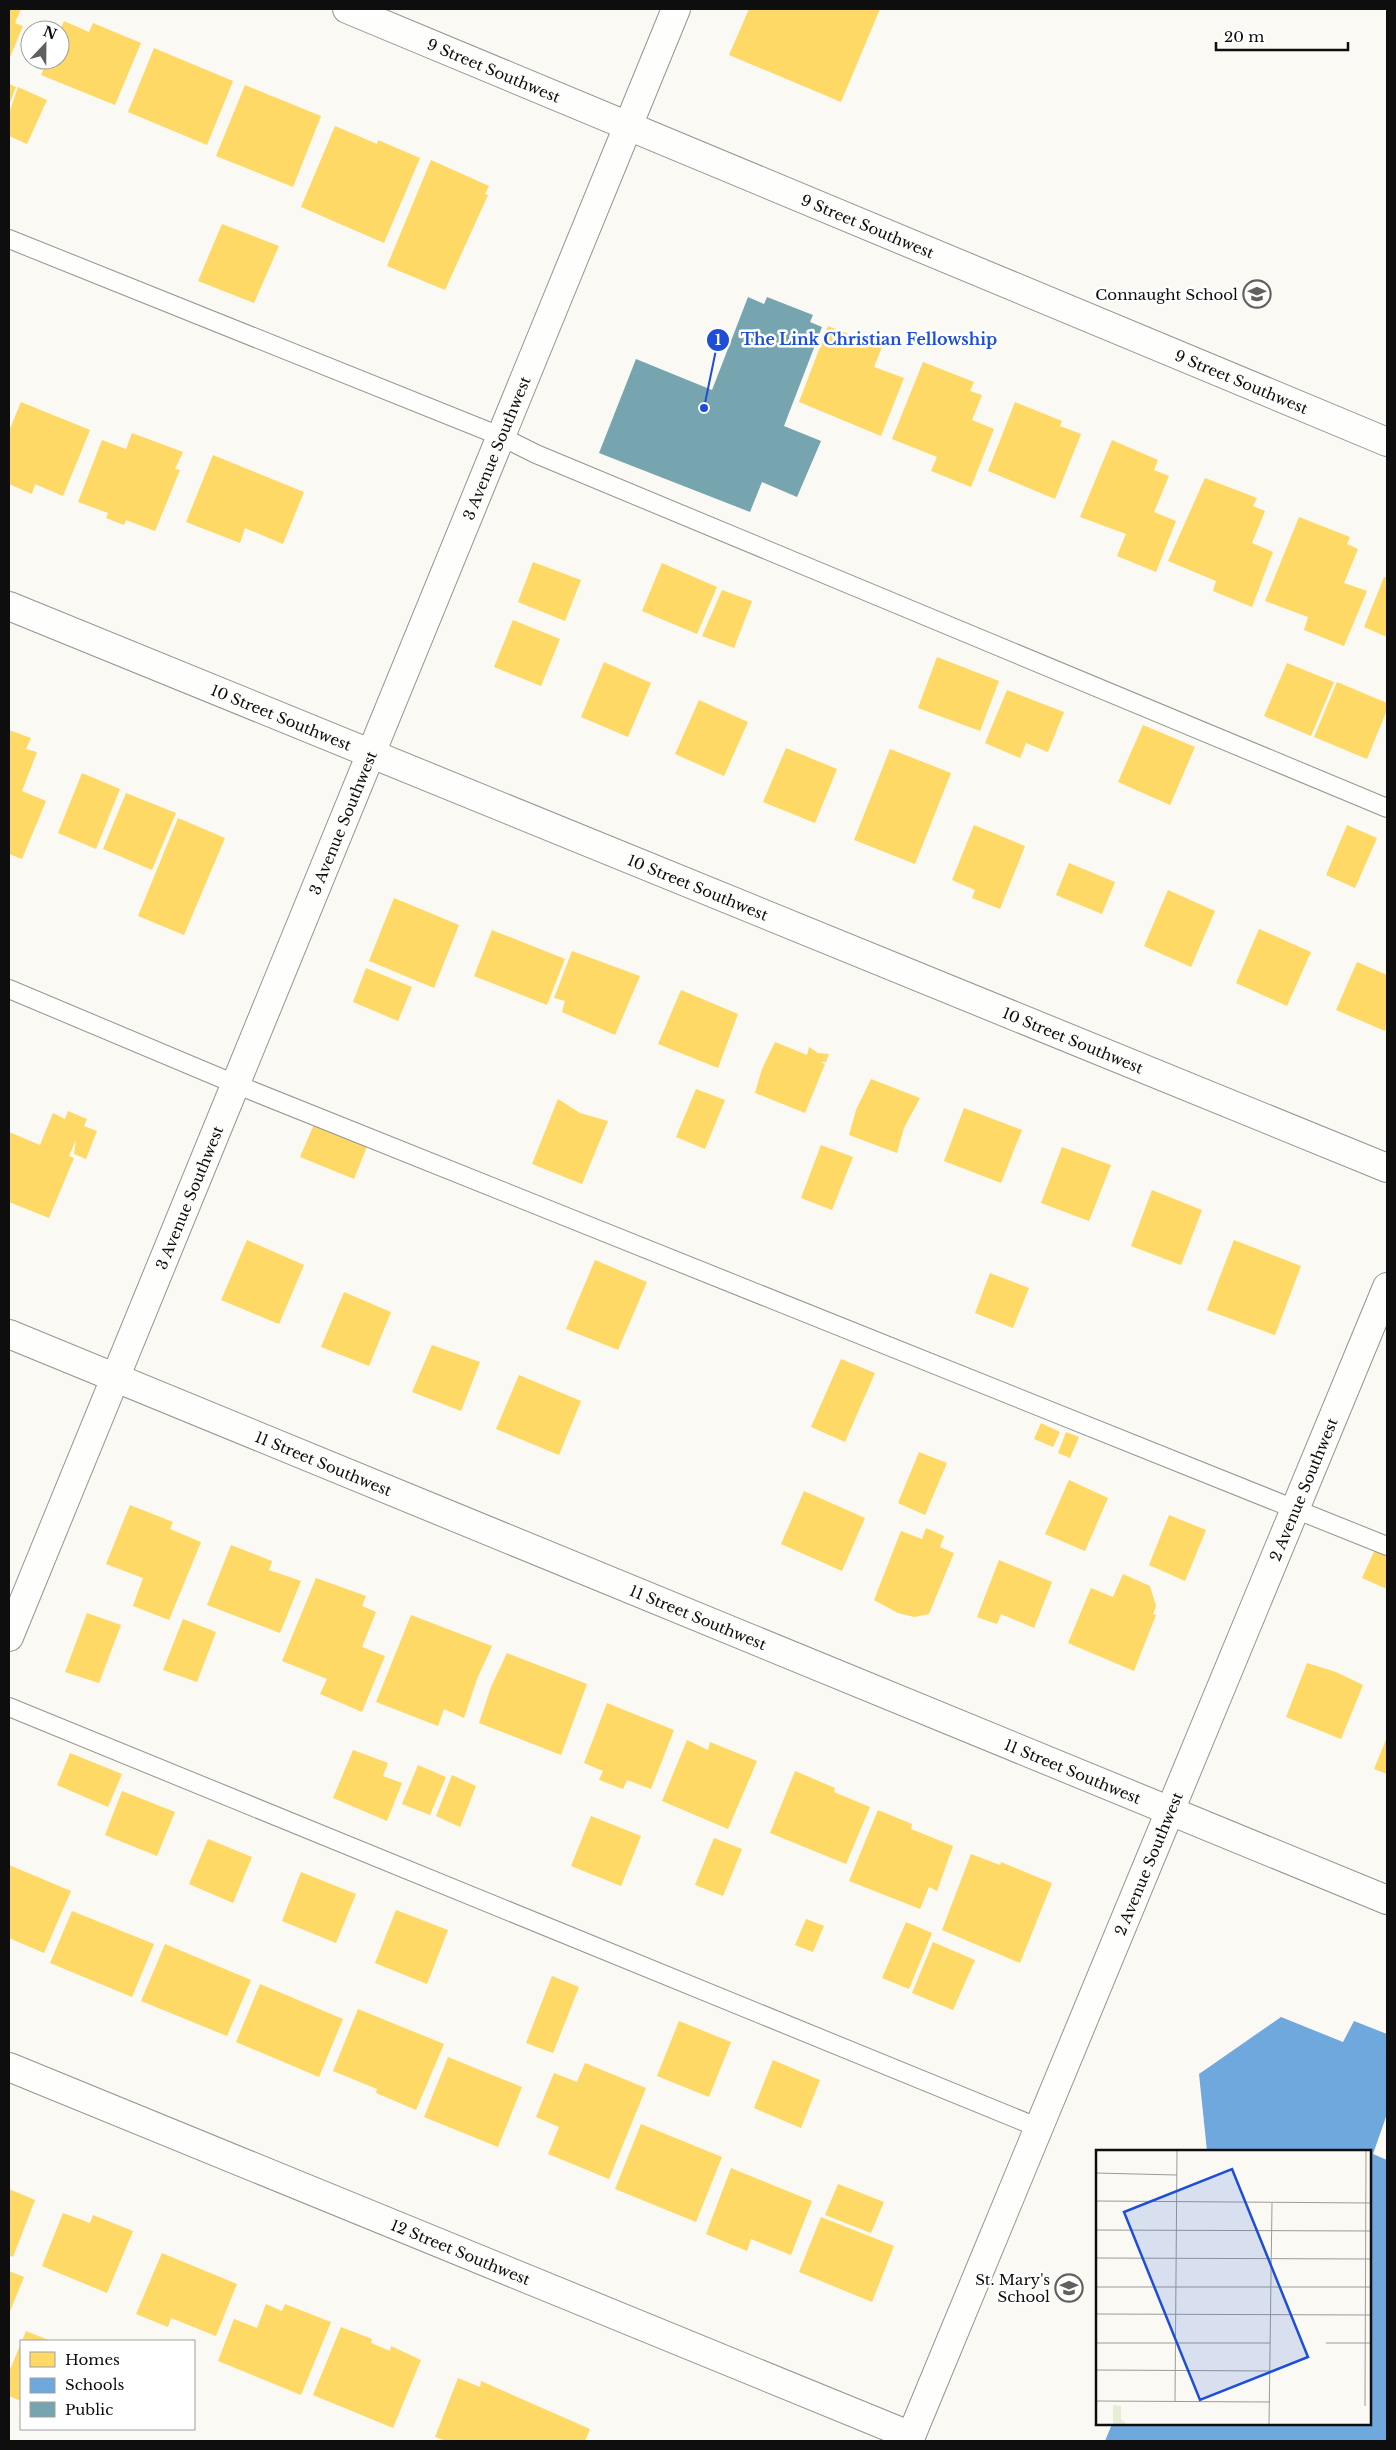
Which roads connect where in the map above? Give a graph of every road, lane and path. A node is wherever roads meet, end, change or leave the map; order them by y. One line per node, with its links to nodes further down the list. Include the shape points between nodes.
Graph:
1 (347, 9): 3 (street, 9 Street Southwest)
2 (676, 9): 3 (street, 3 Avenue Southwest)
3 (629, 126): 5 (street, 3 Avenue Southwest); 6 (street, 9 Street Southwest)
4 (9, 239): 5 (lane)
5 (500, 436): 8 (street, 3 Avenue Southwest); 9 (lane, via 545,458)
6 (1387, 442)
7 (9, 606): 8 (street, 10 Street Southwest)
8 (370, 755): 11 (street, 3 Avenue Southwest); 12 (street, 10 Street Southwest)
9 (1387, 808)
10 (9, 989): 11 (lane)
11 (236, 1084): 15 (street, 3 Avenue Southwest); 16 (lane)
12 (1387, 1168)
13 (1387, 1287): 16 (street, 2 Avenue Southwest)
14 (9, 1334): 15 (street, 11 Street Southwest)
15 (115, 1378): 18 (street, 3 Avenue Southwest); 20 (street, 11 Street Southwest)
16 (1295, 1509): 17 (lane); 20 (street, 2 Avenue Southwest)
17 (1387, 1546)
18 (9, 1637)
19 (9, 1707): 23 (lane)
20 (1169, 1811): 21 (street, 11 Street Southwest); 23 (street, 2 Avenue Southwest)
21 (1387, 1900)
22 (9, 2067): 24 (street, 12 Street Southwest)
23 (1037, 2128): 24 (street, 2 Avenue Southwest)
24 (910, 2439)

